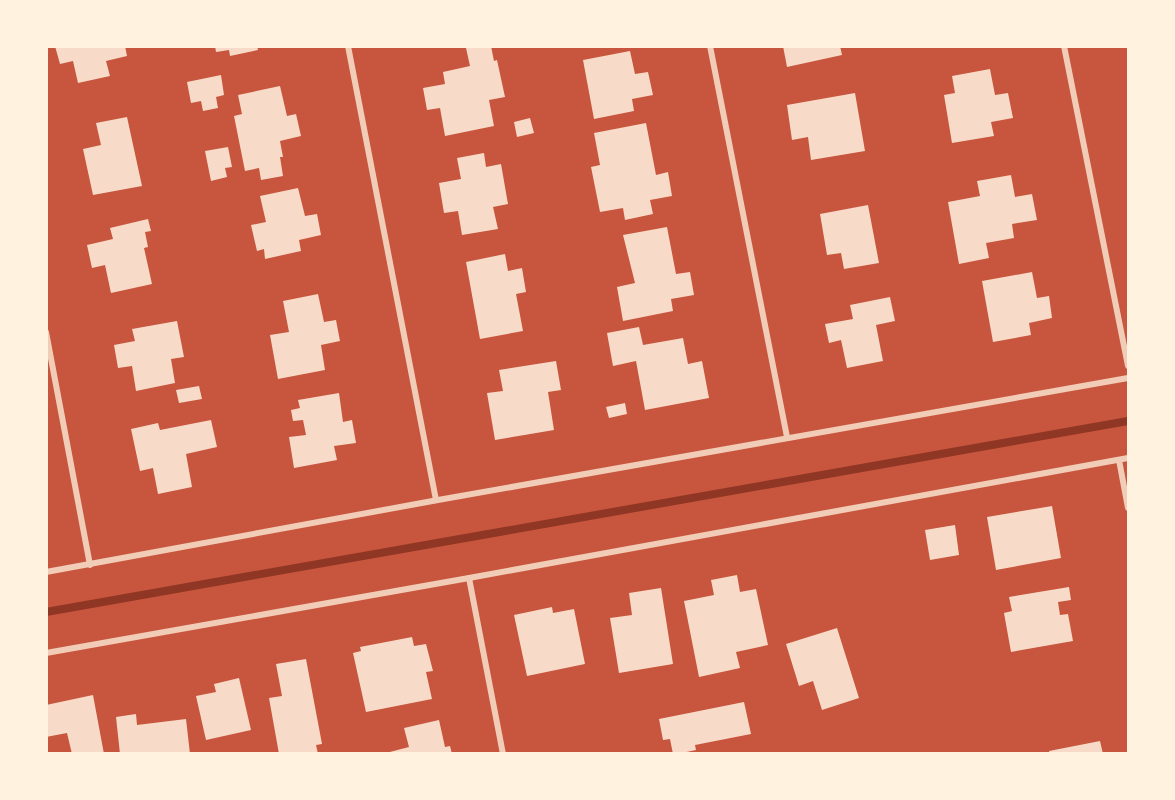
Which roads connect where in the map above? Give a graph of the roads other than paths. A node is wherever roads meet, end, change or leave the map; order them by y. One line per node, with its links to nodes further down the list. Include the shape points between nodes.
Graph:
1 (348, 46): 10 (street)
2 (710, 46): 7 (street)
3 (1064, 46): 5 (street)
4 (46, 332): 12 (street)
5 (1128, 366)
6 (1128, 378): 7 (street)
7 (787, 437): 10 (street)
8 (1128, 458): 9 (street)
9 (1119, 460): 11 (street); 14 (street)
10 (436, 500): 12 (street)
11 (1128, 508)
12 (90, 564): 13 (street)
13 (46, 572)
14 (469, 578): 15 (street); 16 (street)
15 (46, 652)
16 (503, 753)

